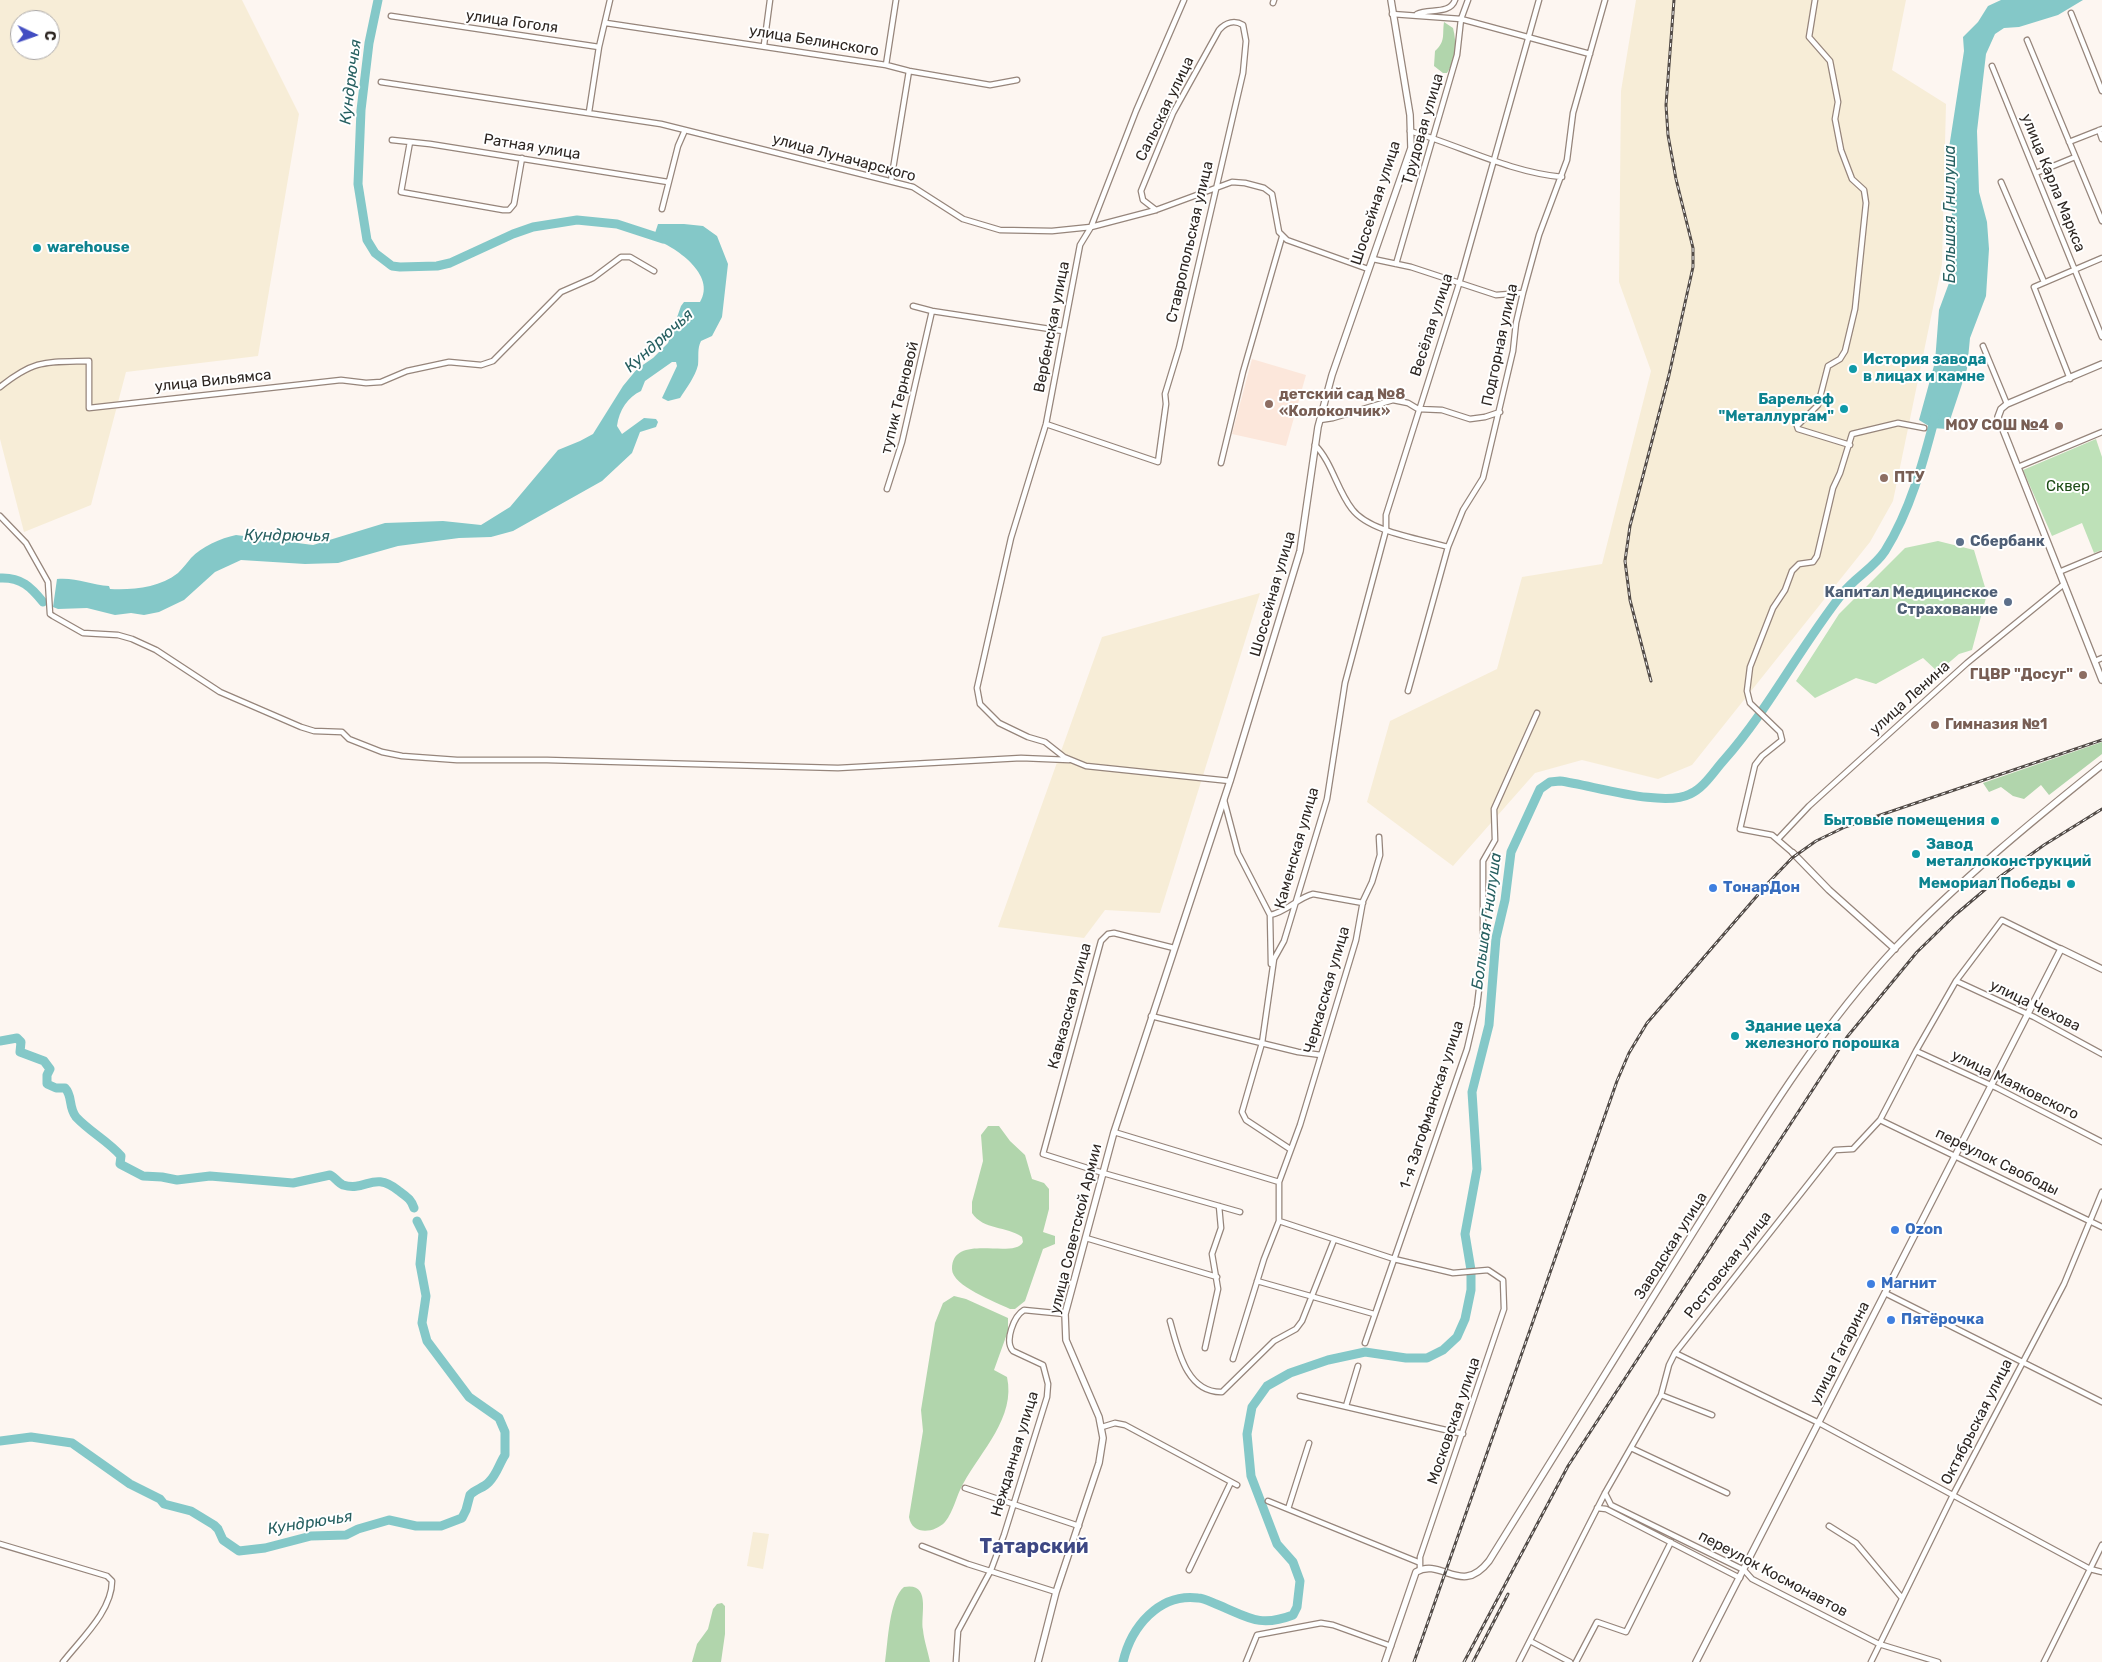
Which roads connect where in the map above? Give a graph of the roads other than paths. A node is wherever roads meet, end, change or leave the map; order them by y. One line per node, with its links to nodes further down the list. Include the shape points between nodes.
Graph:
1 (610, 0): 17 (street)
2 (770, 0): 20 (street)
3 (896, 0): 23 (street)
4 (1184, 0): 50 (street, Вербенская улица)
5 (1391, 0): 12 (main road, Шоссейная улица)
6 (1455, 0): 13 (street, via 1447,9 1423,11)
7 (1468, 0): 15 (street, Трудовая улица)
8 (1539, 0): 18 (street, Весёлая улица)
9 (1605, 0): 22 (street, Подгорная улица)
10 (1815, 0): 77 (street, via 1809,37 1830,60 1838,102 1835,119 1841,150 1852,179 1864,190 1866,203 1855,308 1845,352 1828,366 1818,405 1796,426 1806,433)
11 (2072, 13): 28 (street)
12 (1392, 14): 13 (street); 32 (main road, Шоссейная улица)
13 (1416, 15): 15 (street)
14 (391, 16): 21 (street, улица Гоголя)
15 (1461, 20): 18 (street); 33 (street, Трудовая улица, via 1457,54)
16 (1232, 22): 46 (street, Ставропольская улица, via 1239,22 1245,28 1246,41 1242,73); 48 (street, Сальская улица, via 1219,30 1194,73 1146,178 1141,195)
17 (606, 23): 20 (street, улица Белинского); 21 (street)
18 (1529, 36): 22 (street); 40 (street, Весёлая улица)
19 (2028, 40): 37 (street)
20 (764, 45): 23 (street, улица Белинского)
21 (599, 47): 29 (street)
22 (1590, 54): 42 (street, Подгорная улица, via 1573,113 1571,146)
23 (886, 65): 25 (street, улица Белинского)
24 (1992, 66): 41 (street, улица Карла Маркса)
25 (908, 71): 26 (street, улица Белинского, via 990,85); 43 (street)
26 (1017, 80)
27 (381, 82): 29 (street, улица Луначарского)
28 (2102, 91)
29 (588, 112): 31 (street, улица Луначарского)
30 (2100, 129): 34 (street); 37 (street)
31 (685, 130): 43 (street, улица Луначарского); 44 (street)
32 (1410, 131): 33 (street); 53 (main road, Шоссейная улица, via 1411,148)
33 (1434, 138): 40 (street); 54 (street, Трудовая улица)
34 (2102, 139)
35 (392, 140): 36 (street, Ратная улица)
36 (410, 142): 39 (street, Ратная улица); 39 (street, via 401,192 503,210 509,210 514,204)
37 (2069, 142): 38 (street)
38 (2075, 157): 41 (street); 49 (street)
39 (522, 158): 44 (street, Ратная улица)
40 (1494, 161): 42 (street, via 1546,176); 59 (street, Весёлая улица)
41 (2036, 173): 56 (street, улица Карла Маркса)
42 (1562, 177): 60 (street, Подгорная улица, via 1538,235)
43 (891, 181): 50 (street, улица Луначарского, via 913,187 952,214 988,228 1023,231)
44 (668, 182): 47 (street)
45 (2001, 182): 58 (street)
46 (1214, 188): 48 (street, улица Луначарского); 51 (street, улица Луначарского, via 1238,182 1269,191 1274,199); 73 (street, Ставропольская улица, via 1180,348 1166,387 1158,462)
47 (662, 209)
48 (1156, 210): 50 (street, улица Луначарского)
49 (2102, 221)
50 (1091, 227): 63 (street, Вербенская улица, via 1080,245)
51 (1282, 236): 55 (street); 78 (street, via 1243,372)
52 (2102, 258): 56 (street)
53 (1373, 259): 54 (street); 55 (main road, Шоссейная улица)
54 (1396, 264): 59 (street)
55 (1368, 268): 72 (main road, Шоссейная улица)
56 (2075, 269): 58 (street); 64 (street, улица Карла Маркса)
57 (654, 271): 68 (street, улица Вильямса, via 630,257 620,257 593,278 561,292 493,361 481,365 449,362 407,371 381,382 341,380 89,408 89,361 39,363)
58 (2044, 282): 67 (street, via 2034,287)
59 (1459, 284): 60 (street, via 1496,295); 70 (street, Весёлая улица)
60 (1523, 293): 71 (street, Подгорная улица)
61 (913, 306): 62 (street)
62 (932, 311): 63 (street); 80 (street, тупик Терновой, via 902,442)
63 (1063, 332): 73 (street, Вербенская улица)
64 (2102, 337)
65 (1983, 346): 69 (street)
66 (2102, 364): 67 (main road)
67 (2070, 379): 69 (main road)
68 (0, 387)
69 (2007, 404): 79 (main road, via 1998,417)
70 (1418, 409): 71 (street, via 1442,410 1470,419); 72 (street, via 1393,400); 82 (street, Весёлая улица, via 1386,515)
71 (1500, 412): 83 (street, Подгорная улица, via 1483,478 1462,510)
72 (1320, 420): 76 (main road, Шоссейная улица)
73 (1046, 424): 93 (street, Вербенская улица, via 1011,538 979,672 978,697 989,714 1005,726 1046,742)
74 (1924, 428): 77 (street, via 1898,423 1855,432)
75 (2102, 432): 79 (street)
76 (1315, 445): 82 (street, via 1322,451 1351,508 1365,520); 95 (main road, Шоссейная улица, via 1300,551)
77 (1850, 445): 99 (street, via 1833,488 1815,560 1799,564 1792,571 1754,655 1747,690 1750,704 1780,732 1782,740 1755,765 1740,829)
78 (1221, 464)
79 (2018, 467): 85 (main road)
80 (887, 489)
81 (0, 516): 93 (street, via 26,543 48,582 50,614 78,632 132,639 156,650 220,692 301,727 342,732 349,739 382,752 457,760 838,768 1021,758)
82 (1386, 530): 83 (street); 87 (street, Весёлая улица)
83 (1448, 547): 91 (street, Подгорная улица)
84 (2102, 554): 85 (street)
85 (2059, 572): 86 (main road)
86 (2064, 584): 89 (main road); 99 (street, улица Ленина, via 1967,663)
87 (1351, 658): 101 (street, Каменская улица, via 1326,799)
88 (2102, 658): 89 (street)
89 (2094, 661): 90 (main road)
90 (2102, 680)
91 (1408, 692)
92 (1537, 713): 132 (street, 1-я Загофманская улица, via 1494,809 1495,840 1483,861 1484,956 1477,1006 1467,1049)
93 (1069, 760): 95 (street, via 1086,766)
94 (2102, 765): 105 (main road, Заводская улица, via 2019,834)
95 (1230, 781): 96 (main road, Шоссейная улица)
96 (1224, 800): 97 (main road, Шоссейная улица); 103 (street, via 1238,853)
97 (1214, 832): 104 (main road, улица Советской Армии)
98 (1379, 837): 102 (street, Черкасская улица, via 1380,855)
99 (1778, 839): 100 (street)
100 (1793, 852): 105 (main road, via 1829,890)
101 (1295, 902): 102 (street, via 1313,894); 103 (street, via 1286,910); 107 (street, Каменская улица)
102 (1363, 903): 115 (street, Черкасская улица, via 1356,940)
103 (1270, 915): 107 (street)
104 (1174, 948): 111 (main road, улица Советской Армии); 122 (street, Кавказская улица, via 1114,933 1101,940 1043,1154)
105 (1895, 949): 173 (main road, Заводская улица, via 1852,998 1765,1119 1489,1560 1480,1571 1468,1577)
106 (2061, 949): 108 (main road); 109 (street, Ростовская улица, via 2002,920); 110 (main road, улица Гагарина)
107 (1272, 968): 112 (street, Каменская улица)
108 (2102, 969)
109 (1956, 981): 110 (street, улица Чехова); 113 (street, Ростовская улица)
110 (2028, 1015): 114 (street, улица Чехова); 116 (main road, улица Гагарина)
111 (1151, 1016): 112 (street); 118 (main road, улица Советской Армии)
112 (1262, 1044): 115 (street); 120 (street, Каменская улица, via 1242,1106 1243,1117)
113 (1916, 1051): 116 (street, улица Маяковского); 117 (street, Ростовская улица)
114 (2102, 1054)
115 (1321, 1055): 120 (street, Черкасская улица)
116 (1991, 1086): 119 (street, улица Маяковского); 121 (main road, улица Гагарина)
117 (1880, 1120): 121 (street, переулок Свободы); 142 (street, Ростовская улица, via 1853,1149 1834,1150)
118 (1114, 1132): 122 (main road, улица Советской Армии); 123 (street)
119 (2102, 1142)
120 (1290, 1148): 123 (street, Черкасская улица)
121 (1956, 1156): 128 (street, переулок Свободы); 135 (main road, улица Гагарина)
122 (1103, 1173): 125 (street); 130 (main road, улица Советской Армии)
123 (1278, 1182): 127 (street, Черкасская улица)
124 (2102, 1192): 128 (street, Октябрьская улица)
125 (1218, 1206): 126 (street); 133 (street, via 1222,1228 1212,1254)
126 (1240, 1212)
127 (1278, 1220): 131 (street); 134 (street, Черкасская улица)
128 (2090, 1221): 129 (street, переулок Свободы); 144 (street, Октябрьская улица, via 2064,1284)
129 (2102, 1228)
130 (1086, 1238): 133 (street); 137 (main road, улица Советской Армии)
131 (1334, 1240): 132 (street); 136 (street)
132 (1394, 1260): 138 (street, 1-я Загофманская улица); 153 (street, Московская улица, via 1452,1273 1488,1270 1503,1280 1504,1309)
133 (1216, 1277): 141 (street, via 1217,1300)
134 (1257, 1281): 136 (street); 143 (street, Черкасская улица)
135 (1885, 1293): 144 (street); 151 (main road, улица Гагарина)
136 (1311, 1296): 138 (street); 139 (street, via 1296,1329 1274,1341 1222,1392 1200,1387 1191,1378)
137 (1066, 1314): 152 (main road, улица Советской Армии, via 1066,1340); 163 (street, Нежданная улица, via 1024,1310 1018,1314 1009,1338 1012,1351 1042,1365 1048,1384 1043,1410)
138 (1374, 1314): 140 (street, 1-я Загофманская улица)
139 (1170, 1321)
140 (1364, 1343)
141 (1205, 1348)
142 (1676, 1353): 146 (street, Ростовская улица); 151 (street)
143 (1233, 1359)
144 (2022, 1361): 148 (street); 161 (street, Октябрьская улица)
145 (1358, 1366): 149 (street)
146 (1661, 1395): 150 (street); 155 (street, Ростовская улица)
147 (1300, 1396): 149 (street)
148 (2102, 1402)
149 (1346, 1406): 153 (street)
150 (1712, 1414)
151 (1819, 1423): 161 (street); 177 (main road, улица Гагарина)
152 (1102, 1427): 156 (street, via 1115,1423 1125,1425); 166 (main road, улица Советской Армии, via 1099,1463)
153 (1463, 1434): 172 (street, Московская улица)
154 (1309, 1444): 165 (street)
155 (1631, 1448): 159 (street); 160 (street, Ростовская улица)
156 (1231, 1482): 157 (street); 176 (street)
157 (1237, 1485)
158 (965, 1488): 163 (street)
159 (1726, 1492)
160 (1605, 1493): 164 (street, Ростовская улица); 177 (street, переулок Космонавтов, via 1610,1505)
161 (1953, 1495): 174 (street); 181 (street, Октябрьская улица)
162 (1268, 1501): 165 (street)
163 (1012, 1504): 166 (street); 175 (street, Нежданная улица)
164 (1597, 1508): 168 (street, via 1606,1509); 182 (street, Ростовская улица)
165 (1288, 1509): 172 (street)
166 (1078, 1526): 180 (main road, улица Советской Армии)
167 (1829, 1526): 181 (street, via 1856,1543)
168 (1670, 1542): 179 (street); 192 (street, via 1626,1632 1597,1622)
169 (0, 1544): 185 (street, via 108,1576 112,1581 105,1607)
170 (922, 1546): 175 (street)
171 (2102, 1546): 174 (street)
172 (1418, 1562): 173 (street)
173 (1420, 1569): 184 (main road, via 1414,1576)
174 (2090, 1569): 178 (street); 196 (street)
175 (990, 1570): 180 (street); 186 (street, Нежданная улица, via 958,1631)
176 (1189, 1570)
177 (1744, 1570): 179 (main road, улица Гагарина); 183 (street, переулок Космонавтов, via 1752,1578)
178 (2102, 1572)
179 (1740, 1578): 193 (main road, улица Гагарина)
180 (1056, 1592): 187 (main road, улица Советской Армии)
181 (1902, 1598): 183 (street, Октябрьская улица)
182 (1530, 1640): 190 (street, Ростовская улица); 191 (street)
183 (1879, 1644): 194 (street, Октябрьская улица); 195 (street, переулок Космонавтов)
184 (1390, 1646): 188 (street, via 1321,1623 1257,1634); 189 (main road)
185 (63, 1662)
186 (956, 1662)
187 (1038, 1662)
188 (1246, 1662)
189 (1385, 1662)
190 (1519, 1662)
191 (1570, 1662)
192 (1576, 1662)
193 (1696, 1662)
194 (1871, 1662)
195 (1938, 1662)
196 (2044, 1662)

